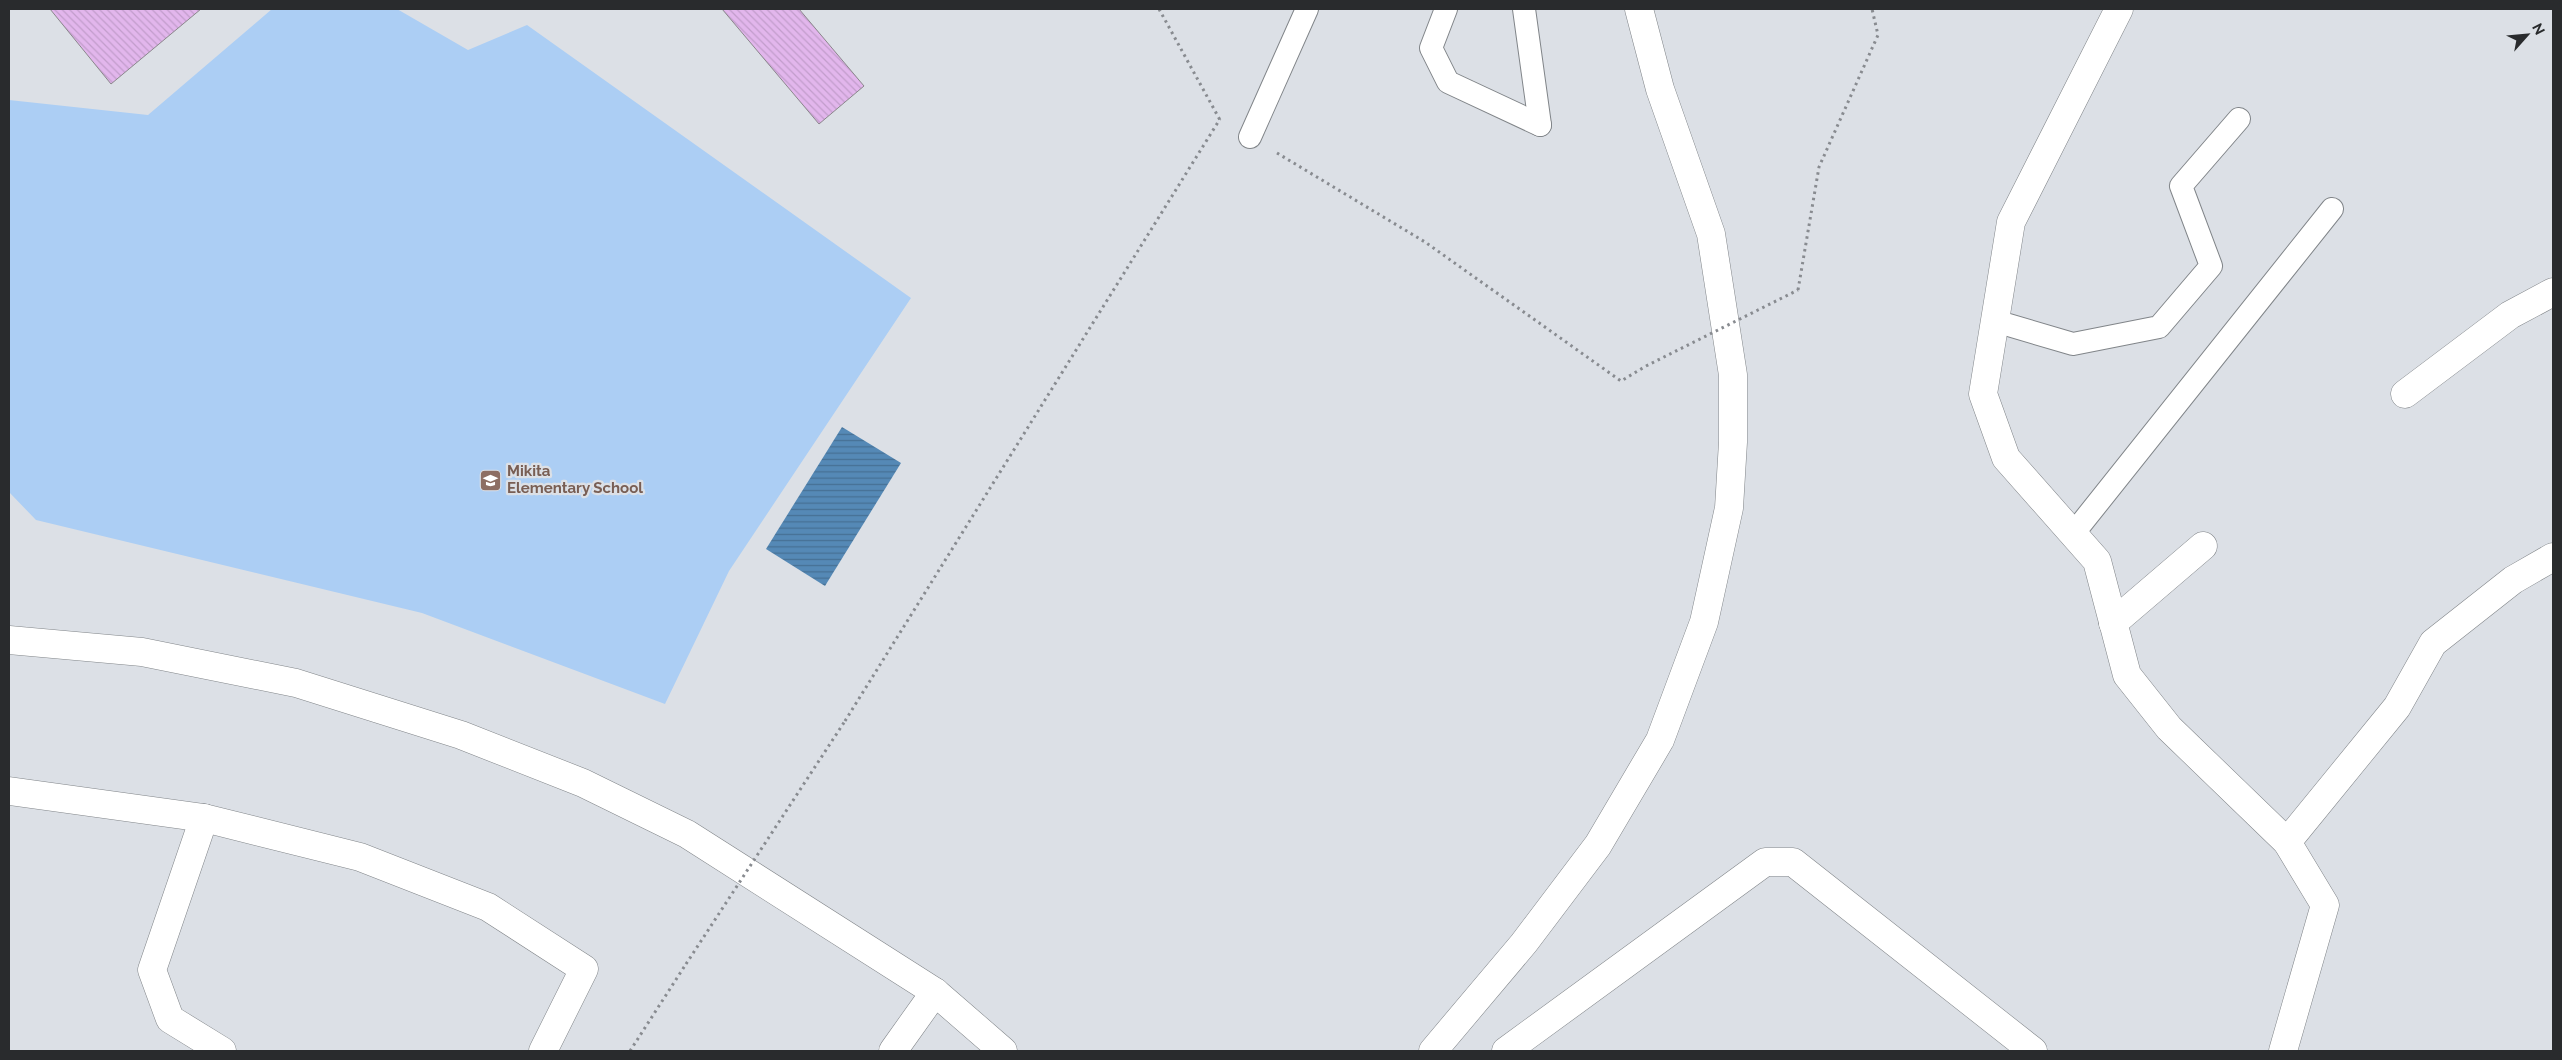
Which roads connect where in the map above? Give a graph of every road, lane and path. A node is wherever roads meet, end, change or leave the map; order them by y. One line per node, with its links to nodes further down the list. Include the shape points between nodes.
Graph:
1 (1159, 9): 9 (path)
2 (1307, 9): 10 (lane)
3 (1446, 9): 4 (lane, via 1431,48 1448,82 1540,125)
4 (1524, 9)
5 (1639, 9): 29 (street, via 1660,89 1711,234 1733,376 1729,508 1704,622 1660,740 1598,845 1524,943)
6 (1872, 9): 10 (path, bridge, via 1878,35 1819,167 1798,290 1621,381 1425,242)
7 (2119, 9): 13 (street, via 2011,222)
8 (2239, 118): 13 (lane, via 2182,186 2211,266 2159,327 2073,344)
9 (1220, 119): 10 (path); 26 (path, bridge, via 845,721)
10 (1250, 137)
11 (2332, 209): 15 (lane)
12 (2553, 292): 14 (street, via 2510,315)
13 (1995, 321): 15 (street, via 1983,394 2006,458)
14 (2405, 394)
15 (2073, 534): 18 (street, via 2097,561)
16 (2203, 546): 18 (street)
17 (2553, 557): 22 (street, via 2513,580 2433,643 2397,707)
18 (2113, 623): 22 (street, via 2127,675 2169,728)
19 (9, 640): 23 (street, via 142,652 287,681 461,735 582,783 687,834)
20 (9, 791): 21 (street)
21 (204, 818): 24 (street, via 152,970 170,1019); 25 (street, via 360,856 488,907 584,969)
22 (2287, 842): 32 (street, via 2325,905)
23 (935, 992): 27 (street); 28 (street)
24 (222, 1051)
25 (542, 1051)
26 (630, 1051)
27 (893, 1051)
28 (1003, 1051)
29 (1433, 1051)
30 (1506, 1051): 31 (street, via 1765,862 1793,862)
31 (2033, 1051)
32 (2283, 1051)

